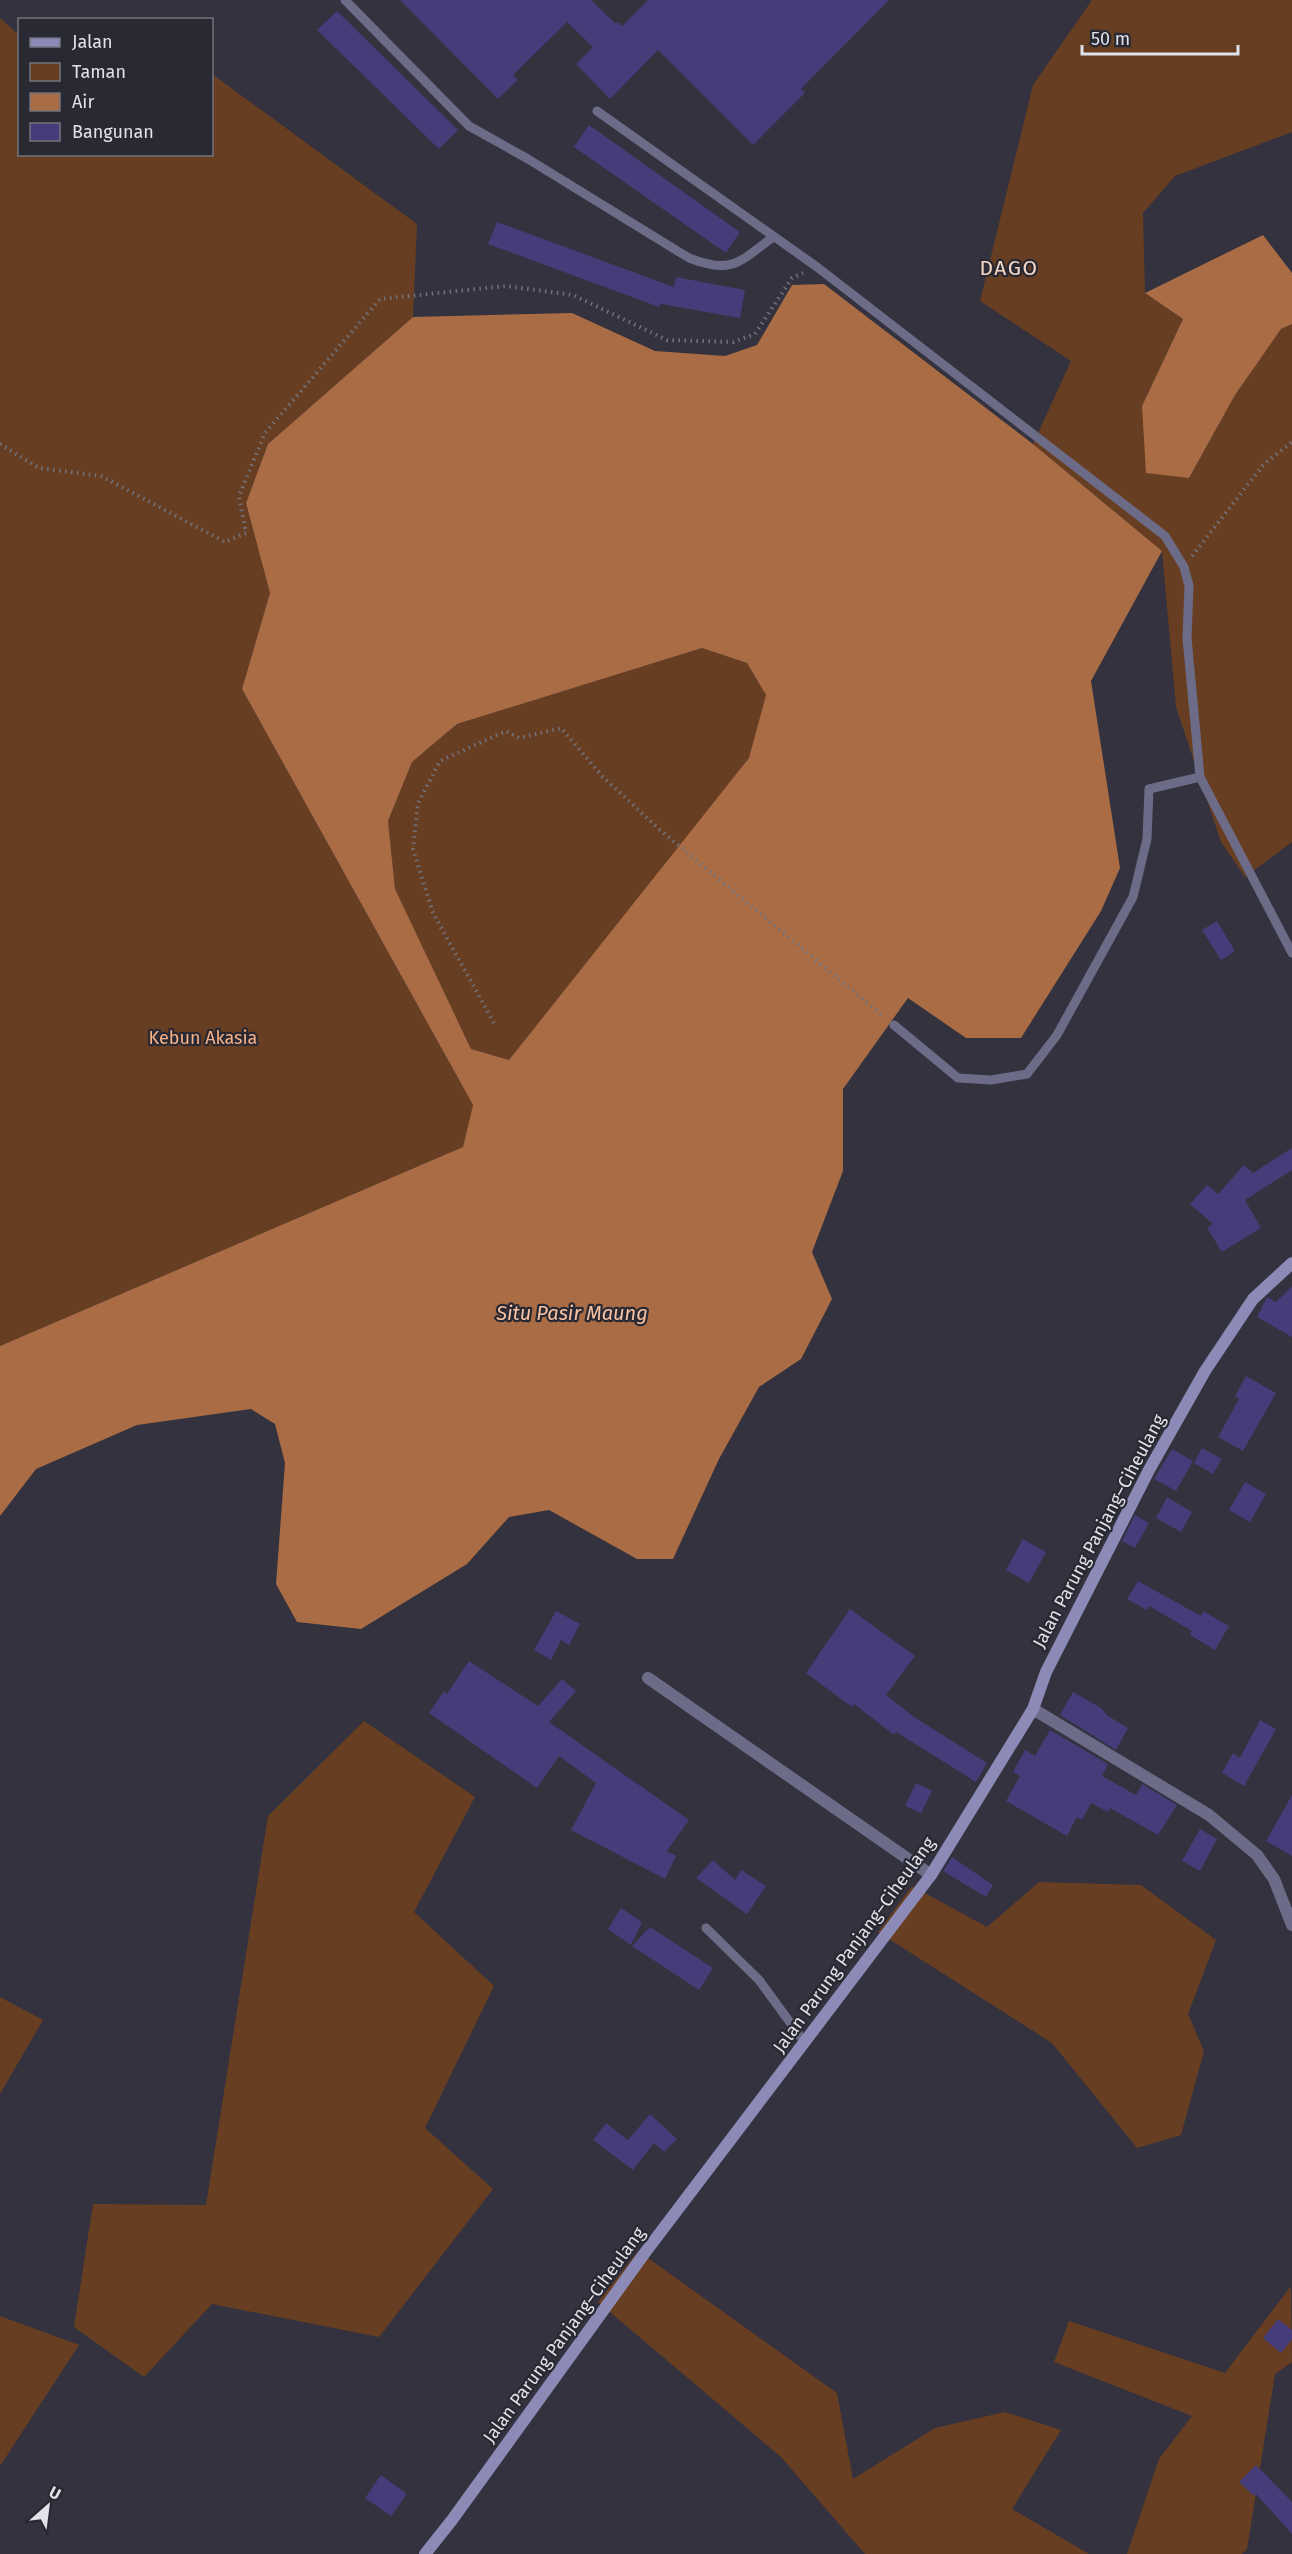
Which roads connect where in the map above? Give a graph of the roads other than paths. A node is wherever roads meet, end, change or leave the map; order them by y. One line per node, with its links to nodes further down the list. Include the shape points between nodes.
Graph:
1 (345, 0): 3 (lane, via 469,126 689,258 709,266 734,266)
2 (597, 111): 3 (lane)
3 (773, 237): 4 (lane, via 818,267 1165,536 1184,567 1189,586 1186,638)
4 (1200, 777): 5 (lane); 6 (lane, via 1149,789 1147,839 1133,897 1057,1035 1027,1074 991,1080 958,1078)
5 (1292, 953)
6 (894, 1025)
7 (1292, 1263): 9 (street, Jalan Parung Panjang–Ciheulang, via 1253,1299 1205,1371 1149,1470 1046,1672)
8 (648, 1678): 10 (street)
9 (1033, 1709): 10 (street, Jalan Parung Panjang–Ciheulang); 11 (street, via 1209,1815 1257,1855)
10 (930, 1875): 14 (street, Jalan Parung Panjang–Ciheulang)
11 (1288, 1900): 12 (street)
12 (1292, 1925)
13 (706, 1928): 14 (lane, via 759,1980)
14 (806, 2043): 15 (street, Jalan Parung Panjang–Ciheulang, via 644,2254)
15 (425, 2554)

